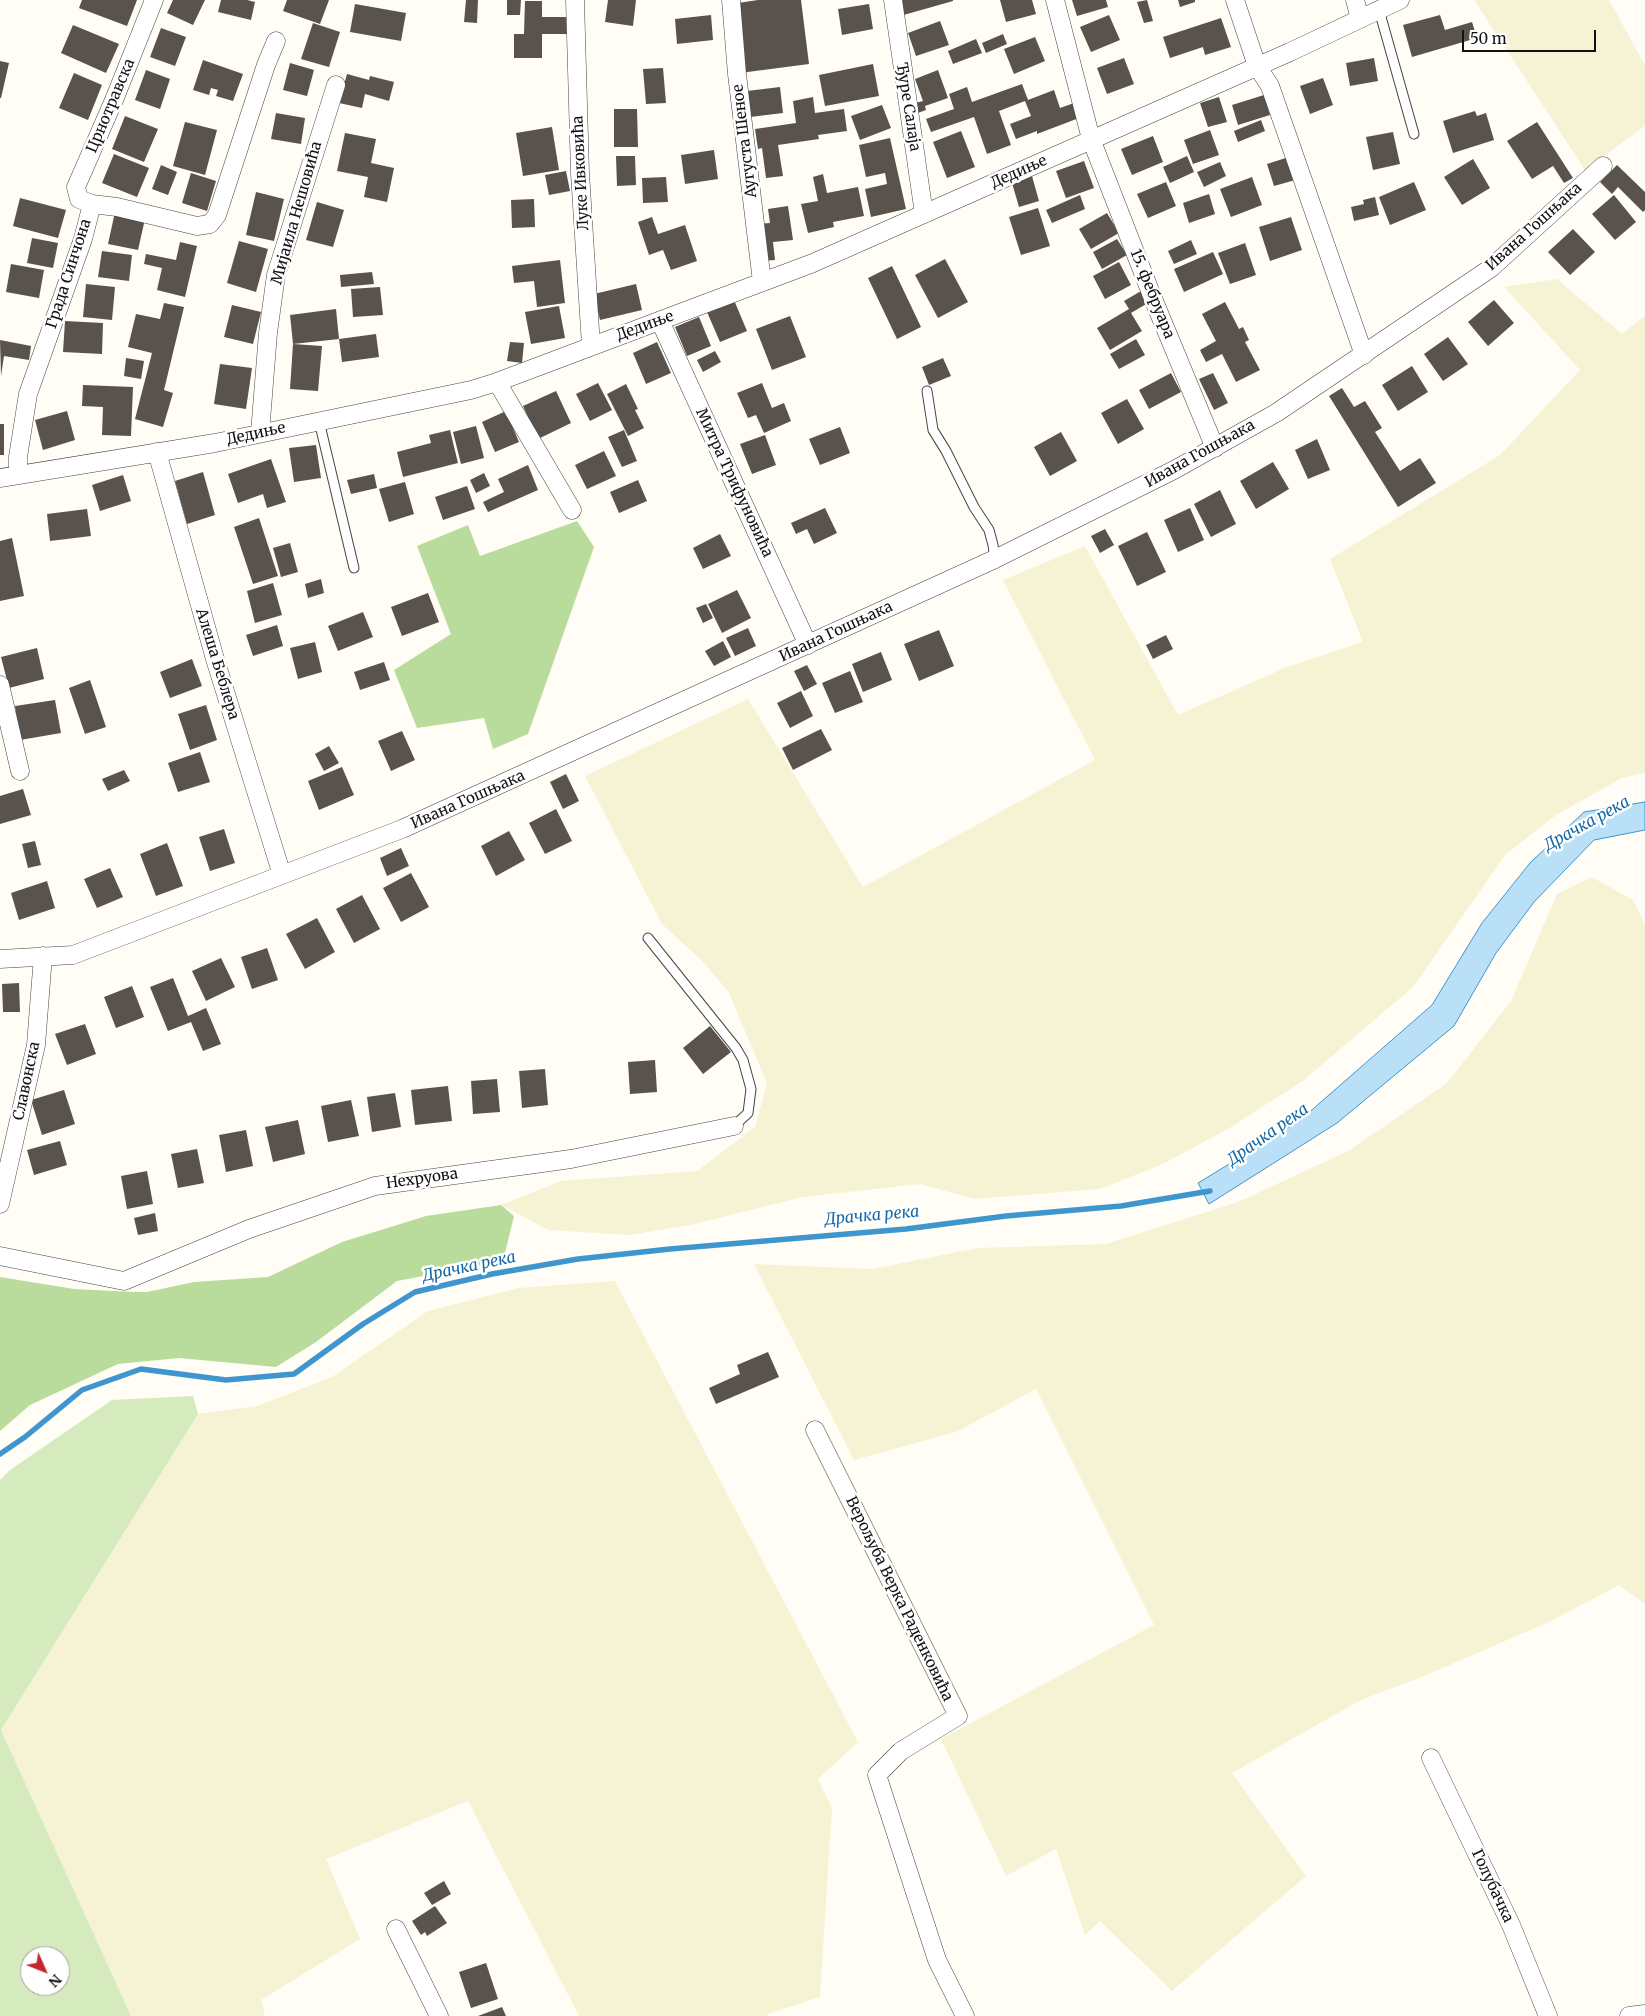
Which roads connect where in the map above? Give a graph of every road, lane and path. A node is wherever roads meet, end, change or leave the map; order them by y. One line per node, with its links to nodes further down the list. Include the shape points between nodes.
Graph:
1 (154, 0): 17 (street, Црнотравска, via 76,187 79,199)
2 (575, 0): 21 (street, Луке Ивковића, via 580,173)
3 (731, 0): 19 (street, Аугуста Шеное)
4 (893, 0): 18 (street, Ђуре Салаја)
5 (1055, 0): 15 (street, 15. фебруара)
6 (1234, 0): 12 (street)
7 (1355, 0): 10 (street)
8 (1400, 0): 9 (street, Дедиње)
9 (1379, 10): 10 (street, Дедиње); 14 (lane)
10 (1360, 19): 12 (street, Дедиње)
11 (276, 41): 17 (street, Града Синчона, via 216,215 210,224 197,226)
12 (1257, 66): 15 (street, Дедиње); 22 (street, via 1270,86)
13 (336, 85): 26 (street, Мијаила Нешовића, via 276,275)
14 (1414, 134)
15 (1091, 139): 18 (street, Дедиње); 27 (street, 15. фебруара)
16 (1603, 166): 22 (street, Ивана Гошњака, via 1491,268)
17 (92, 204): 29 (street, Града Синчона, via 28,394)
18 (924, 214): 19 (street, Дедиње)
19 (762, 282): 20 (street, Дедиње)
20 (660, 321): 21 (street, Дедиње); 34 (street, Митра Трифуновића)
21 (592, 346): 23 (street, Дедиње)
22 (1364, 355): 27 (street, Ивана Гошњака, via 1276,413)
23 (497, 382): 25 (street, Дедиње); 31 (street)
24 (927, 391): 32 (lane, via 933,430 988,530)
25 (318, 421): 26 (street, Дедиње); 33 (lane)
26 (260, 433): 28 (street, Дедиње)
27 (1215, 448): 32 (street, Ивана Гошњака)
28 (157, 452): 29 (street, Дедиње); 37 (street, Алеша Беблера, via 215,659)
29 (18, 475): 30 (street, Дедиње)
30 (0, 478)
31 (572, 510)
32 (995, 559): 34 (street, Ивана Гошњака)
33 (354, 568)
34 (808, 645): 37 (street, Ивана Гошњака, via 402,829)
35 (0, 685): 36 (street)
36 (20, 771)
37 (282, 875): 39 (street, Ивана Гошњака, via 73,955)
38 (648, 938): 41 (lane, via 743,1060 751,1088 748,1113)
39 (43, 956): 40 (street, Ивана Гошњака); 42 (street, Славонска, via 36,1045)
40 (0, 959)
41 (734, 1126): 43 (street, Нехруова, via 571,1160 375,1186 249,1229 124,1281)
42 (0, 1204)
43 (0, 1256)
44 (815, 1430): 49 (street, Верољуба Верка Раденковића, via 958,1716 901,1750 877,1775 937,1960)
45 (1431, 1758): 50 (street, Голубачка, via 1511,1925)
46 (396, 1929): 48 (street)
47 (1645, 2014): 51 (street)
48 (438, 2016)
49 (965, 2016)
50 (1548, 2016)
51 (1629, 2016)

